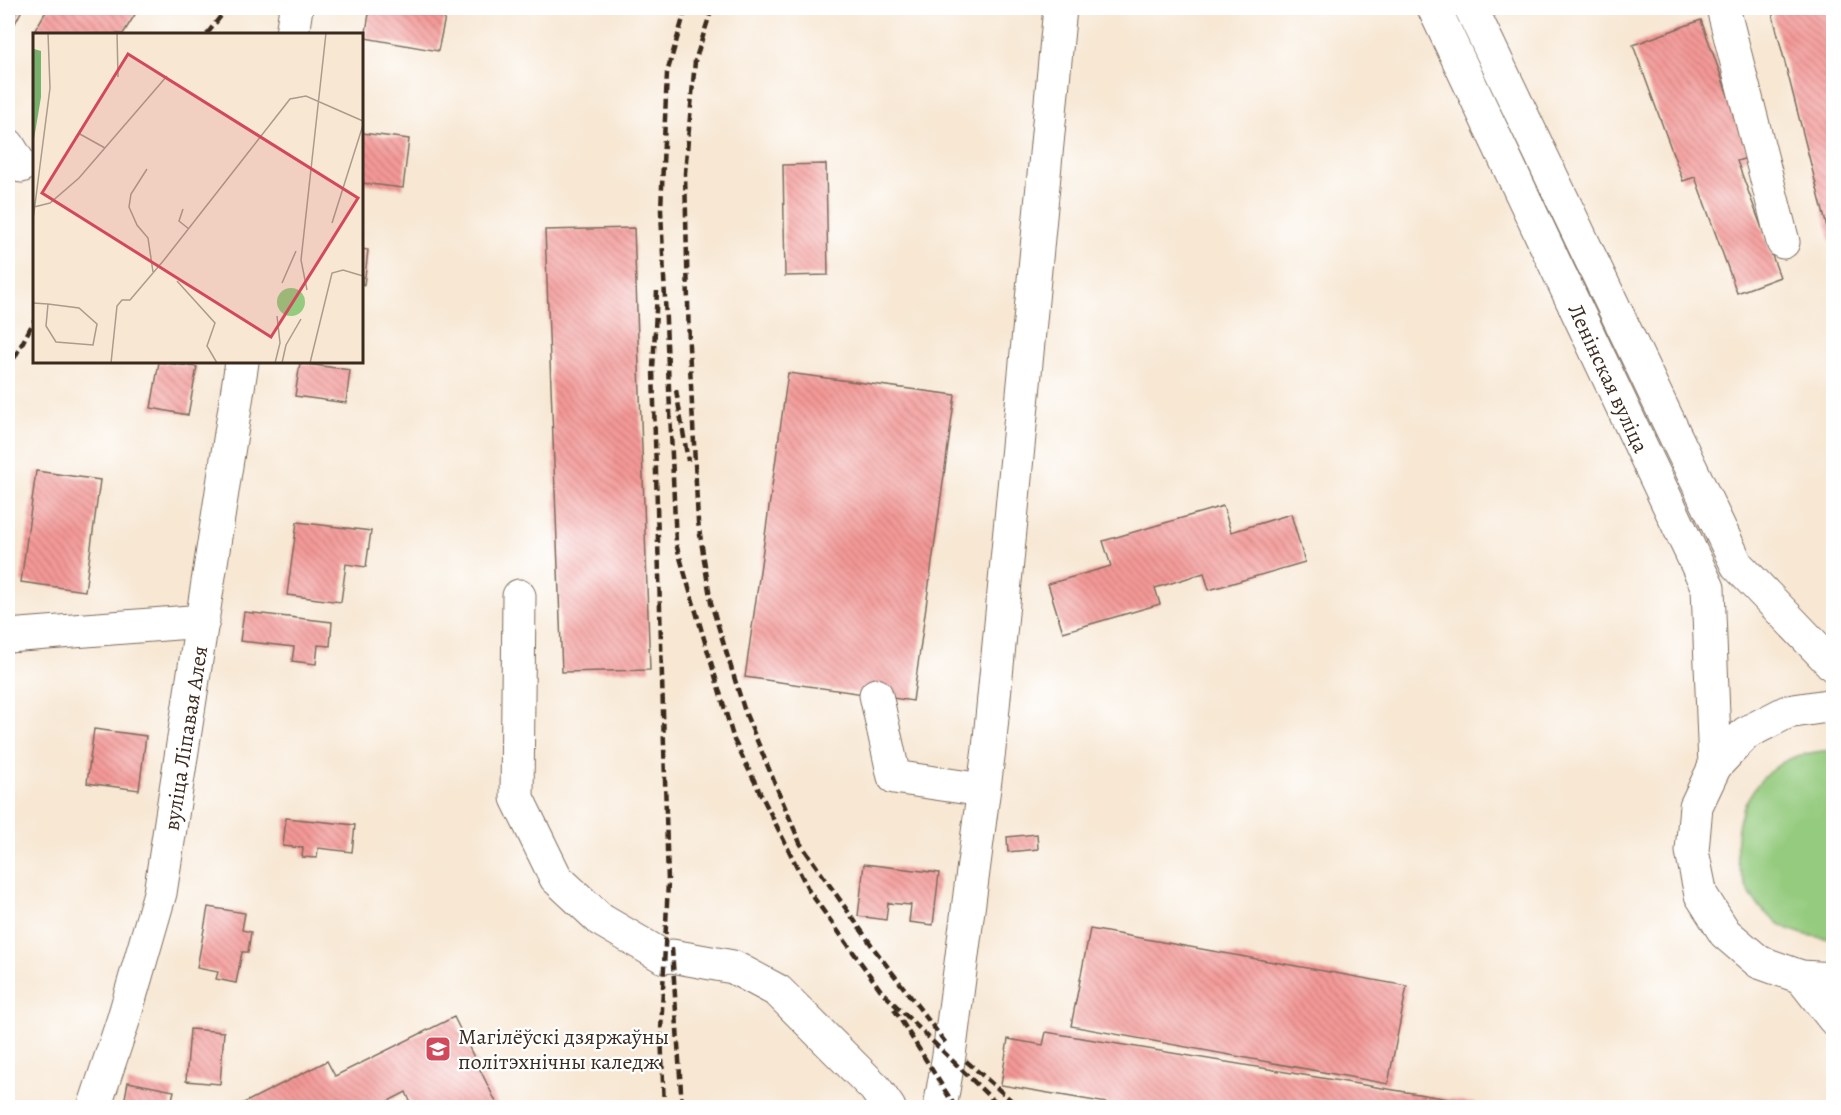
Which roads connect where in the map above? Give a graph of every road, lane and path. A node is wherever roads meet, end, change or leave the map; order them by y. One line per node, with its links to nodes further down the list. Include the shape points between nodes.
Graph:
1 (296, 8): 6 (main road)
2 (1060, 8): 16 (main road)
3 (1434, 8): 15 (main road, Ленінская вуліца, via 1708,588)
4 (1471, 8): 12 (main road, Ленінская вуліца, via 1737,565)
5 (1723, 8): 7 (main road)
6 (292, 33)
7 (1783, 242)
8 (242, 363): 10 (main road, вуліца Ліпавая Алея)
9 (519, 596): 21 (main road, via 517,798 556,878 601,920 664,957 733,968 778,991 875,1088)
10 (203, 621): 11 (main road); 20 (main road, вуліца Ліпавая Алея, via 160,893)
11 (8, 636)
12 (1833, 666)
13 (876, 695): 16 (main road, via 894,777)
14 (1833, 705): 15 (main road, via 1787,712 1746,733)
15 (1715, 766): 17 (main road, via 1696,806 1692,851 1701,895 1725,933 1759,962)
16 (983, 790): 22 (main road)
17 (1801, 978): 18 (main road); 19 (main road)
18 (1833, 979)
19 (1833, 1019)
20 (94, 1107)
21 (889, 1107)
22 (940, 1107)

